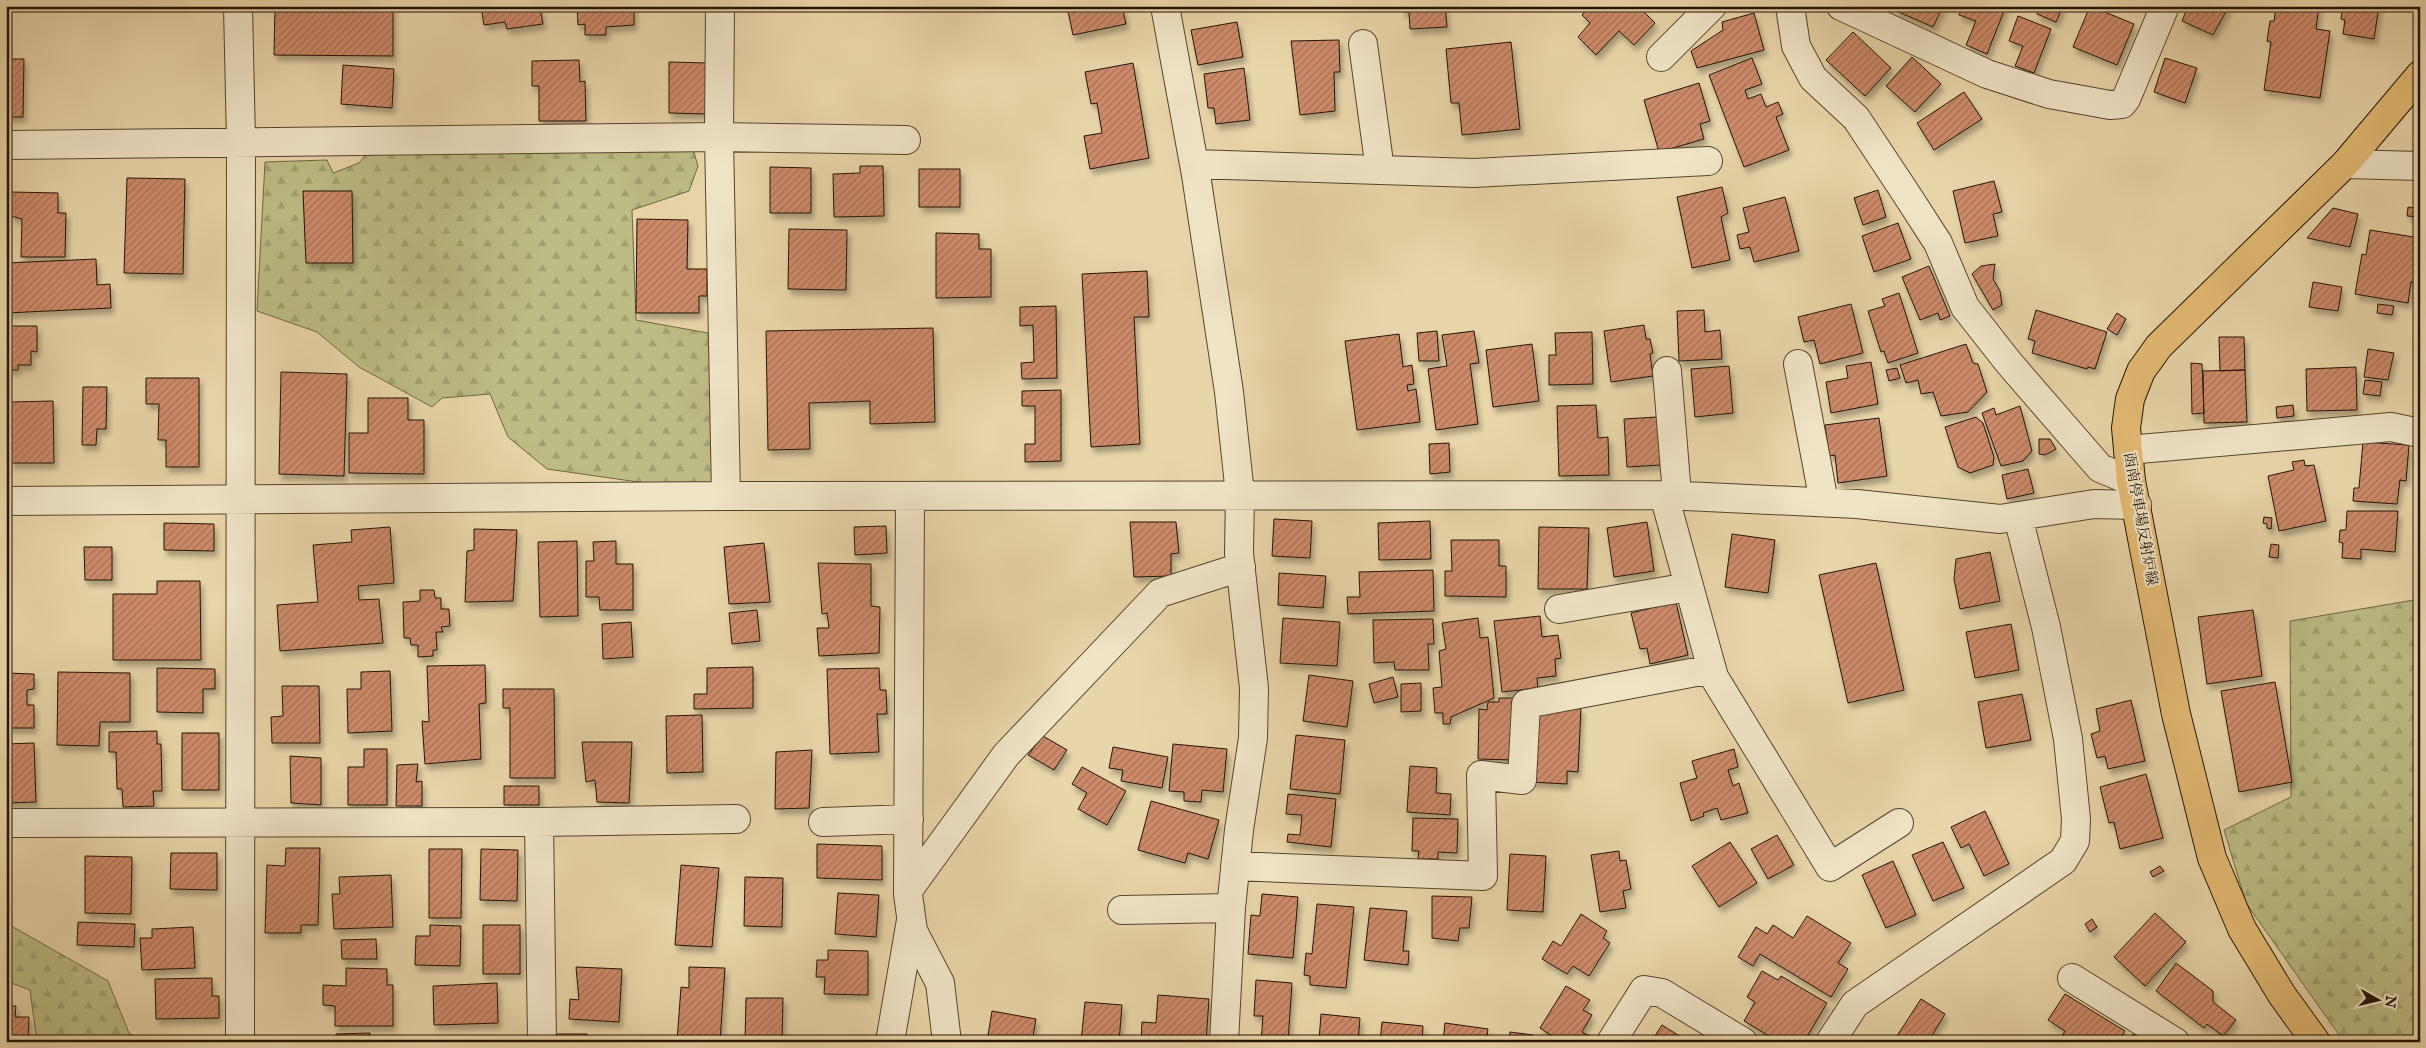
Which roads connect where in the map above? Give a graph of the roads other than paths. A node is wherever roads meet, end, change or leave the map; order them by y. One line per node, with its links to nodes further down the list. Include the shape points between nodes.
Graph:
1 (238, 6): 13 (street)
2 (720, 6): 11 (street)
3 (1165, 6): 16 (street)
4 (1712, 6): 9 (street)
5 (1790, 6): 24 (street, via 1796,46 1813,78 1856,118 1907,195 1938,243 1964,307 2100,468)
6 (1841, 6): 7 (street, via 1988,74 2049,94 2110,105 2122,104 2126,100)
7 (2165, 6)
8 (1363, 44): 19 (street)
9 (1661, 56)
10 (2420, 75): 17 (main road, 函南停車場反射炉線)
11 (719, 137): 12 (street); 13 (street); 27 (street)
12 (906, 140)
13 (241, 142): 14 (street); 29 (street)
14 (6, 145)
15 (1708, 161): 19 (street, via 1474,173)
16 (1194, 164): 19 (street); 25 (street, via 1229,392)
17 (2345, 164): 18 (street); 23 (main road, 函南停車場反射炉線, via 2159,346 2141,371 2130,399 2126,428)
18 (2420, 166)
19 (1380, 170)
20 (1798, 364): 31 (street)
21 (1667, 371): 26 (street)
22 (2420, 433): 23 (street, via 2391,427)
23 (2128, 450): 24 (main road, 函南停車場反射炉線)
24 (2134, 493): 32 (street, via 2094,504); 59 (main road, 函南停車場反射炉線, via 2176,714 2212,858 2242,929 2282,995)
25 (1240, 494): 26 (street); 28 (street); 33 (street)
26 (1670, 495): 31 (street); 34 (street)
27 (726, 496): 28 (street); 29 (street)
28 (910, 497): 38 (street)
29 (240, 498): 30 (street); 42 (street)
30 (6, 501)
31 (1824, 502): 32 (street, via 1977,518)
32 (2018, 517): 57 (street, via 2046,627 2068,739 2076,819 2075,841 2063,861 1855,1004)
33 (1241, 567): 44 (street, via 1254,698 1253,738); 45 (street, via 1160,593 1006,755)
34 (1689, 587): 35 (street); 36 (street)
35 (1559, 609)
36 (1712, 669): 43 (street, via 1830,867); 44 (street, via 1526,704 1522,780 1480,775 1483,876)
37 (736, 819): 39 (street)
38 (909, 819): 40 (street); 45 (street)
39 (539, 822): 42 (street); 51 (street)
40 (823, 822)
41 (6, 823): 42 (street)
42 (239, 823): 50 (street)
43 (1899, 823)
44 (1235, 866): 46 (street)
45 (909, 889): 48 (street)
46 (1231, 908): 47 (street); 54 (street)
47 (1122, 910)
48 (911, 918): 52 (street); 53 (street, via 913,931 940,983)
49 (2072, 978): 58 (street)
50 (240, 1042)
51 (542, 1042)
52 (890, 1042)
53 (947, 1042)
54 (1224, 1042)
55 (1610, 1042): 56 (street, via 1644,990 1662,993)
56 (1743, 1042)
57 (1830, 1042)
58 (2175, 1042)
59 (2316, 1042)

